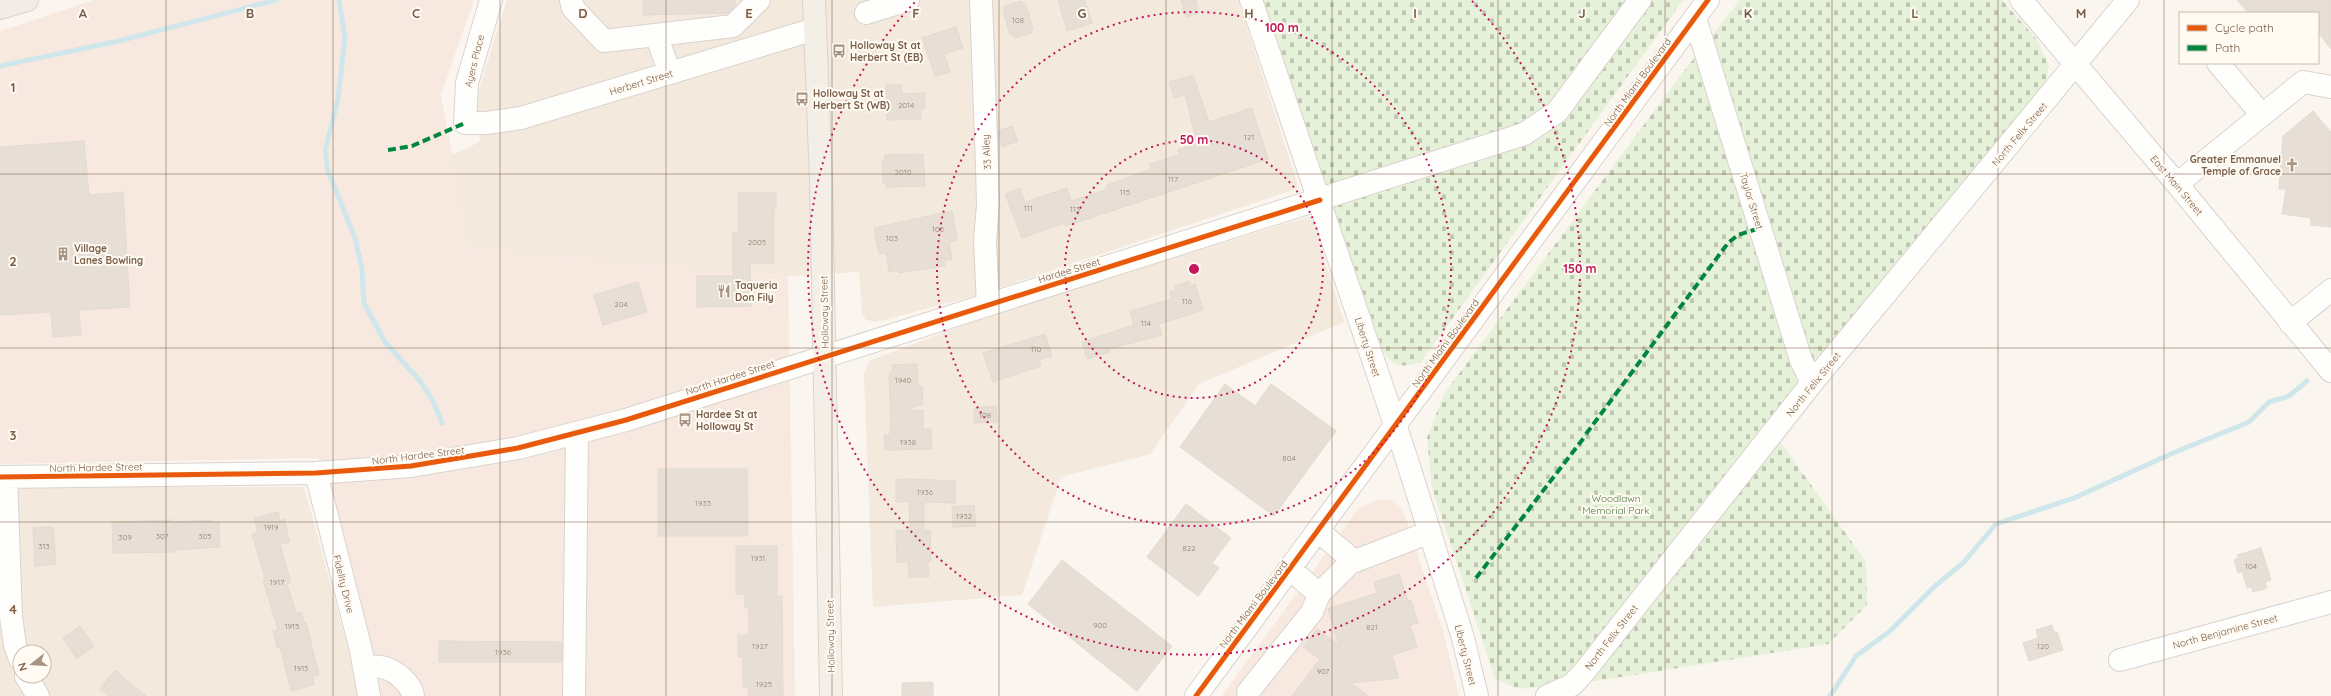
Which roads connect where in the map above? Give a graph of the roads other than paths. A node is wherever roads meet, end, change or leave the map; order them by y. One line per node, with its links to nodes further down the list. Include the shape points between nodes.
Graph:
1 (27, 0): 13 (highway)
2 (491, 0): 23 (street, Ayers Place, via 467,84)
3 (571, 0): 17 (street, via 573,8 604,41)
4 (759, 0): 17 (street, via 733,26)
5 (814, 0): 16 (main road, Holloway Street)
6 (908, 0): 14 (street)
7 (981, 0): 27 (street, 33 Alley, via 987,174 985,242)
8 (1251, 0): 25 (street, Liberty Street)
9 (1640, 0): 25 (street, Hardee Street, via 1557,112 1524,134)
10 (1708, 0): 15 (street, North Miami Boulevard)
11 (2022, 0): 19 (street, East Main Street)
12 (2128, 0): 19 (street, North Felix Street)
13 (0, 8)
14 (866, 13)
15 (1695, 18): 31 (street, Taylor Street, via 1801,360); 32 (street, North Miami Boulevard)
16 (815, 29): 20 (street, Herbert Street); 29 (main road, Holloway Street)
17 (656, 35): 20 (street)
18 (2219, 64): 22 (street)
19 (2076, 65): 24 (street, East Main Street); 31 (street, North Felix Street)
20 (670, 73): 23 (street, Herbert Street, via 522,118)
21 (2331, 87): 22 (street, via 2303,82)
22 (2262, 115): 24 (street)
23 (465, 123)
24 (2177, 184): 28 (street, East Main Street)
25 (1320, 200): 27 (street, Hardee Street); 32 (street, Liberty Street)
26 (2331, 290): 28 (street)
27 (988, 305): 29 (street, Hardee Street)
28 (2290, 323): 30 (street, East Main Street)
29 (824, 356): 33 (street, North Hardee Street); 51 (main road, Holloway Street)
30 (2331, 371)
31 (1812, 382): 54 (street, North Felix Street, via 1584,672 1572,685)
32 (1396, 425): 36 (street, North Miami Boulevard); 37 (street, Liberty Street)
33 (577, 434): 34 (street, North Hardee Street, via 465,458 411,466); 50 (street)
34 (316, 473): 35 (street, North Hardee Street); 44 (street, Fidelity Drive)
35 (3, 477): 42 (street)
36 (1318, 531): 38 (street); 39 (street, North Miami Boulevard)
37 (1430, 532): 38 (street); 53 (street, Liberty Street, via 1463,638)
38 (1354, 561): 40 (street)
39 (1290, 569): 40 (street); 52 (street, North Miami Boulevard)
40 (1319, 594): 46 (street, via 1312,612)
41 (2331, 602): 43 (street, North Benjamine Street)
42 (15, 644)
43 (2120, 660)
44 (364, 667): 48 (street, Fidelity Drive); 49 (street, via 382,667 402,677 412,690)
45 (31, 684): 47 (street)
46 (1248, 692)
47 (38, 696)
48 (369, 696)
49 (413, 696)
50 (574, 696)
51 (831, 696)
52 (1196, 696)
53 (1477, 696)
54 (1547, 696)

